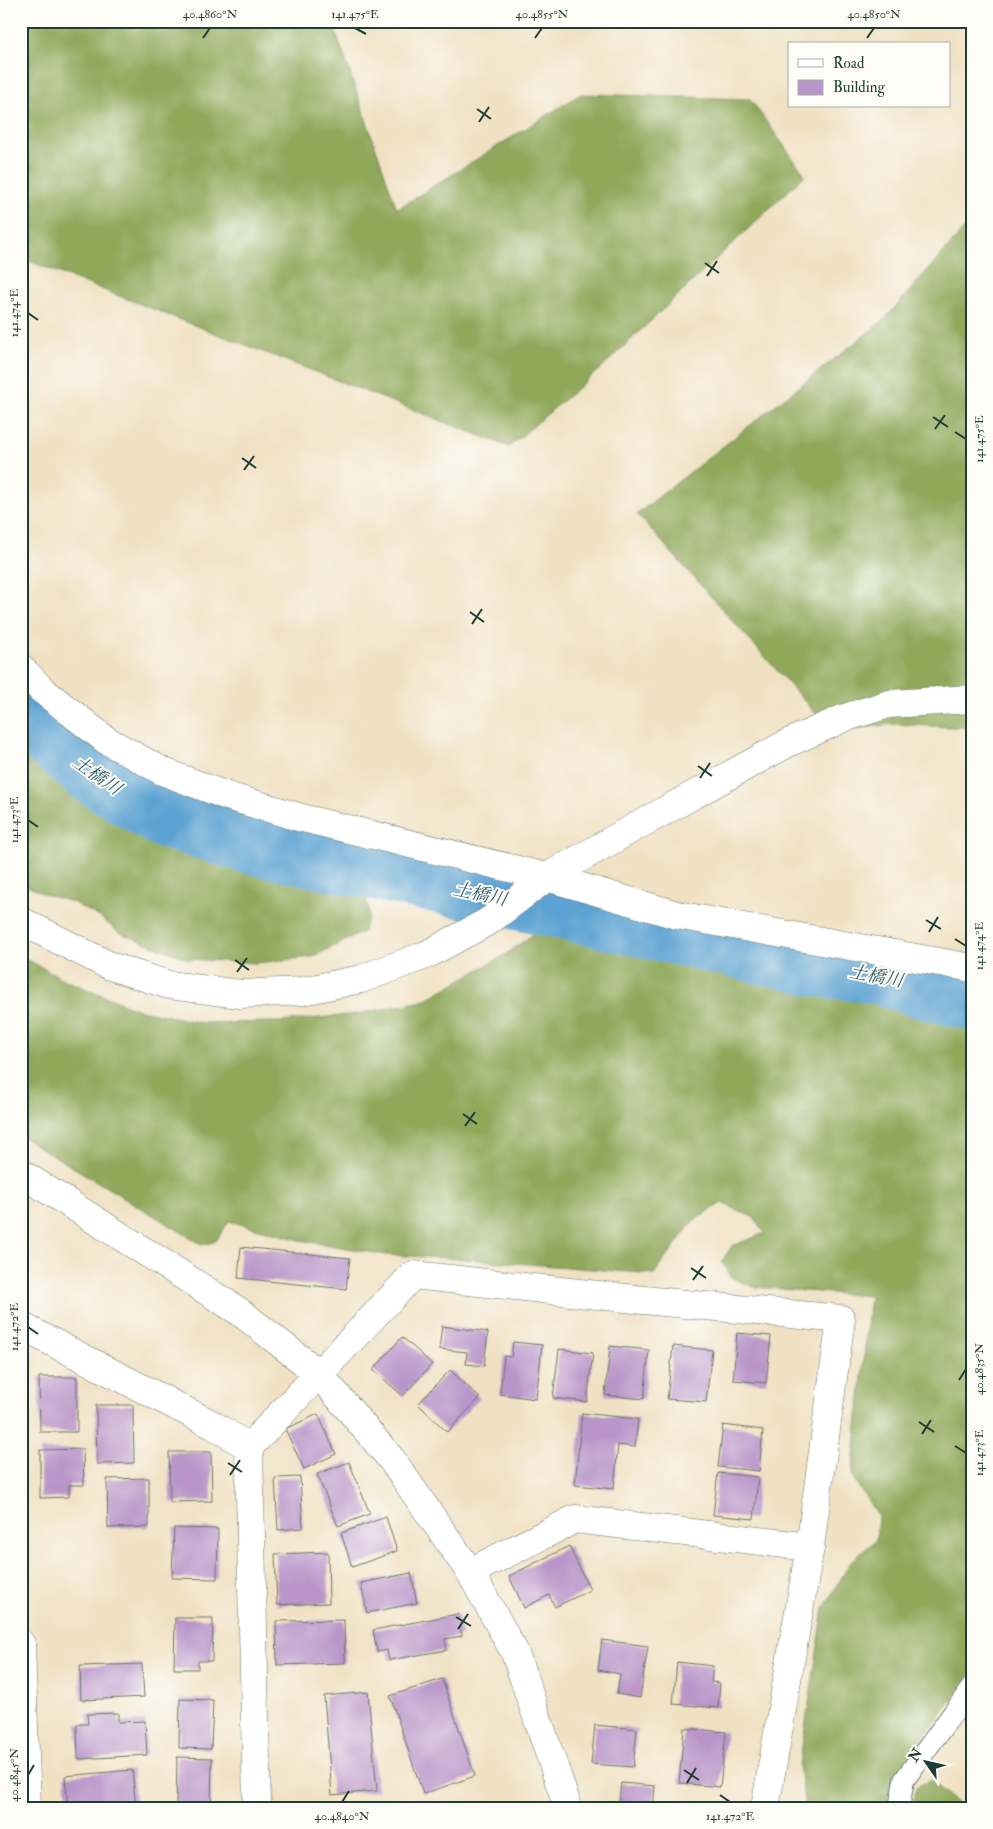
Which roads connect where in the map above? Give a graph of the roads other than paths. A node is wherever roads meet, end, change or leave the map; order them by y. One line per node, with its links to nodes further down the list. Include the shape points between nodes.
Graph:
1 (21, 668): 3 (street, via 42,690 106,740 162,772 227,796 302,818)
2 (972, 699): 3 (street, via 889,704 844,718 788,743)
3 (547, 877): 4 (street, via 489,920 426,955 361,979 303,991 240,994 169,984 110,966); 5 (street, via 677,914)
4 (21, 921)
5 (972, 968)
6 (21, 1173): 8 (street, via 240,1312)
7 (21, 1326): 9 (street, via 213,1425)
8 (318, 1373): 9 (street); 10 (street, via 413,1275 842,1319); 11 (street, via 392,1460)
9 (249, 1447): 15 (street)
10 (810, 1546): 11 (street, via 575,1519); 17 (street)
11 (470, 1572): 16 (street, via 515,1652)
12 (21, 1644): 14 (street)
13 (972, 1688): 18 (lane, via 904,1780)
14 (27, 1808)
15 (257, 1808)
16 (566, 1808)
17 (765, 1808)
18 (900, 1808)

